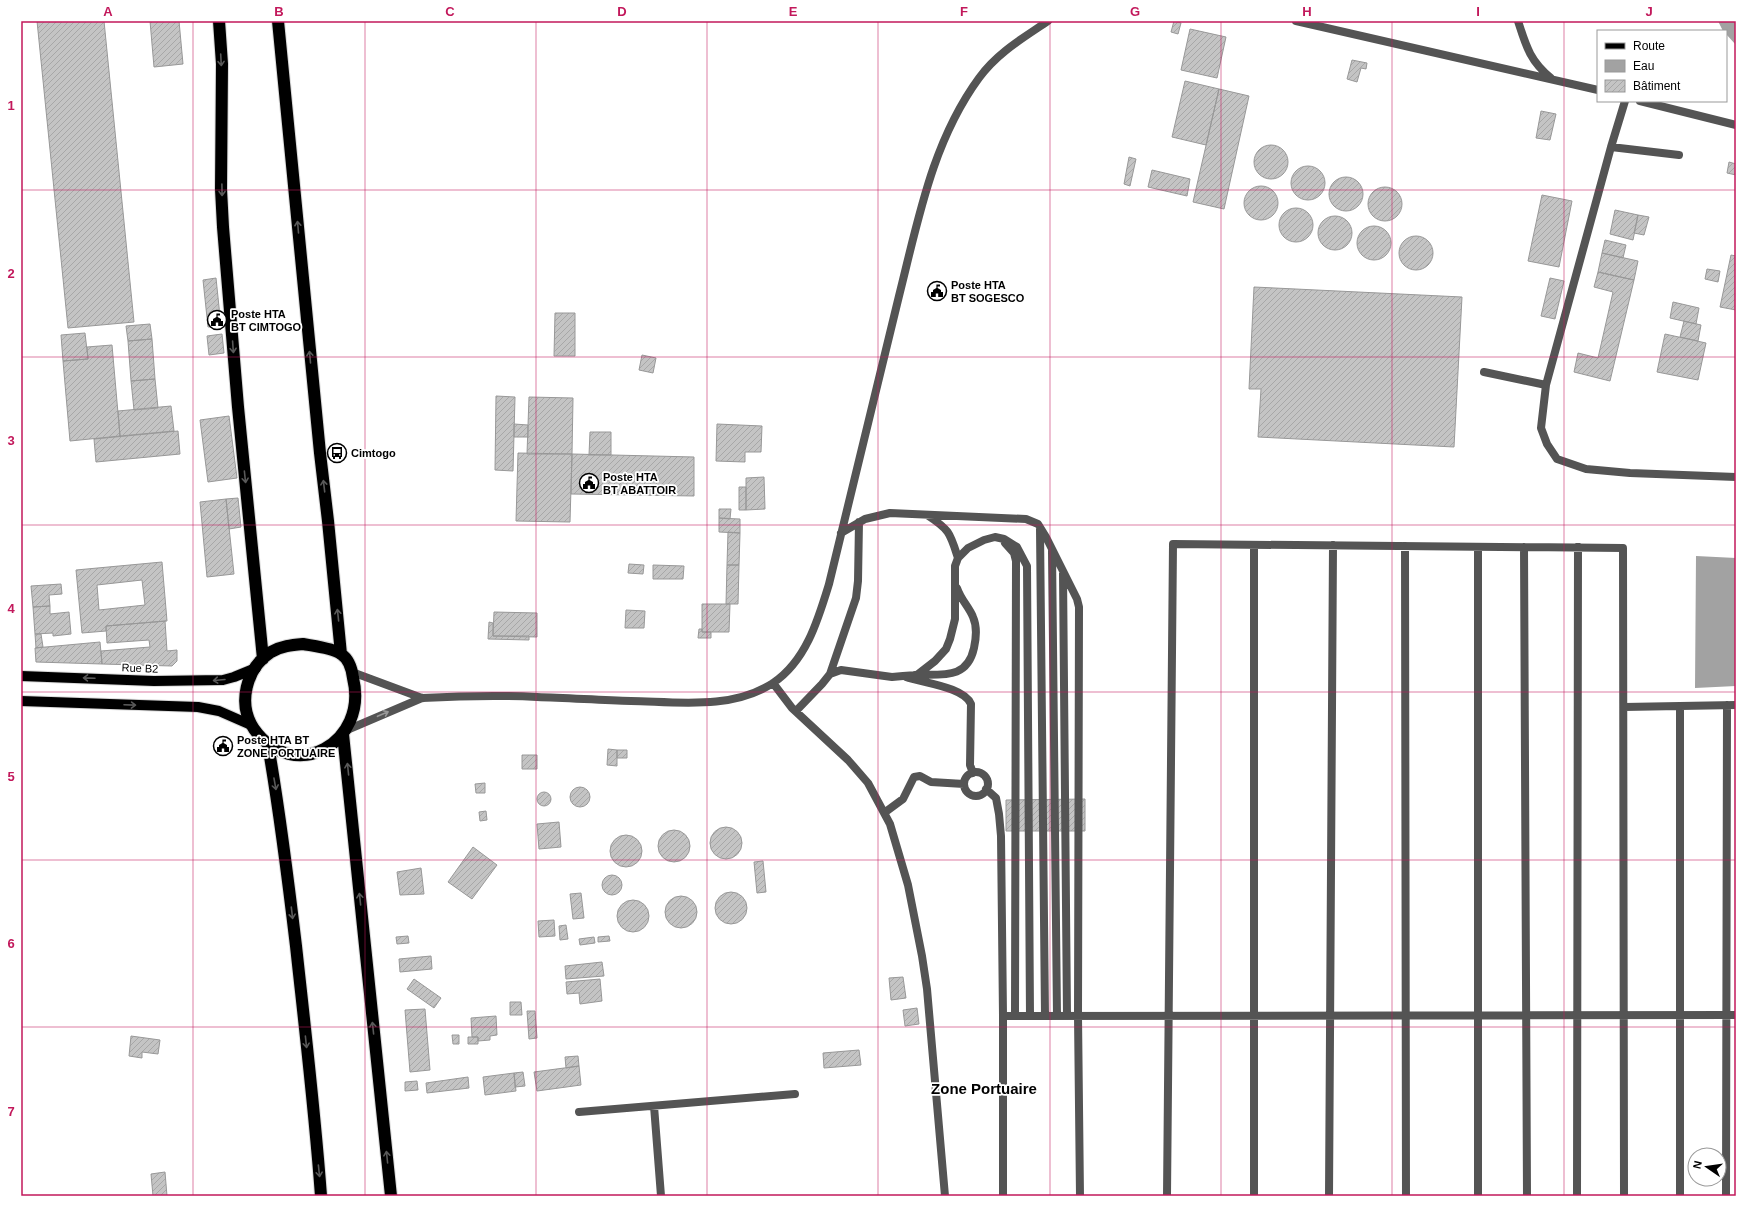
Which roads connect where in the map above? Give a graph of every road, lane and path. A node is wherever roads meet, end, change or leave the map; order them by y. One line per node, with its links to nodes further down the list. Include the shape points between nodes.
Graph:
1 (219, 21): 32 (highway, one-way to 32, via 222,64 221,189)
2 (278, 21): 31 (highway, one-way to 2)
3 (1048, 21): 19 (street, via 993,60 959,108 940,147 922,208)
4 (1296, 21): 6 (street)
5 (1518, 21): 6 (street, via 1526,47 1539,68)
6 (1553, 79): 7 (street)
7 (1597, 90)
8 (1625, 102): 11 (street)
9 (1644, 102): 10 (street)
10 (1736, 125)
11 (1611, 147): 12 (street); 14 (street)
12 (1679, 155)
13 (1484, 372): 14 (street)
14 (1546, 385): 15 (street, via 1540,428 1557,459 1593,470)
15 (1736, 477)
16 (926, 514): 17 (street, via 890,513 865,518); 18 (street, via 1026,519 1033,521); 28 (street, via 940,523 951,535)
17 (859, 522): 19 (street); 34 (street, via 856,598)
18 (1040, 528): 27 (street); 64 (street)
19 (841, 533): 37 (street, via 829,584 809,641 788,670)
20 (995, 538): 28 (street, via 968,548); 62 (street, via 1014,553 1016,561); 63 (street, via 1004,539 1016,547 1027,566)
21 (1254, 544): 22 (street); 51 (street); 68 (street, via 1173,544)
22 (1333, 545): 23 (street); 52 (street)
23 (1405, 546): 24 (street); 53 (street)
24 (1478, 546): 25 (street); 54 (street)
25 (1524, 547): 26 (street); 55 (street)
26 (1578, 547): 42 (street, via 1623,548); 56 (street)
27 (1052, 549): 29 (street); 65 (street)
28 (958, 558): 30 (street)
29 (1063, 570): 66 (street); 67 (street, via 1077,599 1078,607)
30 (954, 580): 36 (street, via 955,619 946,649 917,675); 36 (street, via 960,598 973,617 974,649 968,666 958,672 946,674)
31 (341, 654): 32 (highway, via 303,644 287,645 272,652); 33 (highway)
32 (259, 664): 35 (main road, Rue B2, one-way to 35, via 234,677 211,680); 44 (highway, via 250,676 246,692 246,709)
33 (352, 672): 38 (street); 45 (highway, via 356,698 354,714)
34 (830, 674): 36 (street, via 841,670); 43 (street)
35 (21, 676)
36 (902, 676): 47 (street, via 953,690 968,699 971,704 970,765)
37 (773, 683): 38 (street, via 747,695 720,701 677,703 485,695); 43 (street)
38 (422, 698): 45 (street, one-way to 38)
39 (21, 701): 44 (main road, one-way to 44, via 198,707 219,711)
40 (1732, 705): 41 (street); 59 (street)
41 (1680, 706): 42 (street); 58 (street)
42 (1624, 707): 57 (street)
43 (796, 711): 50 (street, via 848,760 868,783)
44 (251, 725): 46 (highway)
45 (345, 732): 46 (highway, via 322,751 306,755 289,754); 73 (highway, one-way to 45)
46 (268, 745): 72 (highway, one-way to 72, via 288,876)
47 (973, 773): 48 (street, via 967,777); 49 (street, via 986,778)
48 (964, 784): 49 (street, via 966,792 973,796 981,795); 50 (street, via 931,782 914,776 902,799)
49 (986, 789): 61 (street, via 996,798 999,814)
50 (884, 813): 75 (street, via 890,824 908,885 923,962 929,1002)
51 (1254, 1015): 52 (street); 68 (street); 79 (street)
52 (1330, 1015): 53 (street); 80 (street)
53 (1406, 1015): 54 (street); 81 (street)
54 (1478, 1015): 55 (street); 82 (street)
55 (1526, 1015): 56 (street); 83 (street)
56 (1578, 1015): 57 (street); 84 (street)
57 (1624, 1015): 58 (street); 85 (street)
58 (1680, 1015): 59 (street); 86 (street)
59 (1726, 1015): 60 (street); 87 (street)
60 (1736, 1015)
61 (1003, 1016): 62 (street); 76 (street)
62 (1014, 1016): 63 (street)
63 (1030, 1016): 64 (street)
64 (1045, 1016): 65 (street)
65 (1057, 1016): 66 (street)
66 (1067, 1016): 67 (street)
67 (1078, 1016): 68 (street); 77 (street)
68 (1168, 1016): 78 (street)
69 (795, 1094): 70 (street)
70 (654, 1106): 71 (street); 74 (street)
71 (579, 1112)
72 (321, 1196)
73 (391, 1196)
74 (661, 1196)
75 (945, 1196)
76 (1002, 1196)
77 (1080, 1196)
78 (1167, 1196)
79 (1254, 1196)
80 (1329, 1196)
81 (1406, 1196)
82 (1478, 1196)
83 (1527, 1196)
84 (1578, 1196)
85 (1624, 1196)
86 (1680, 1196)
87 (1726, 1196)

